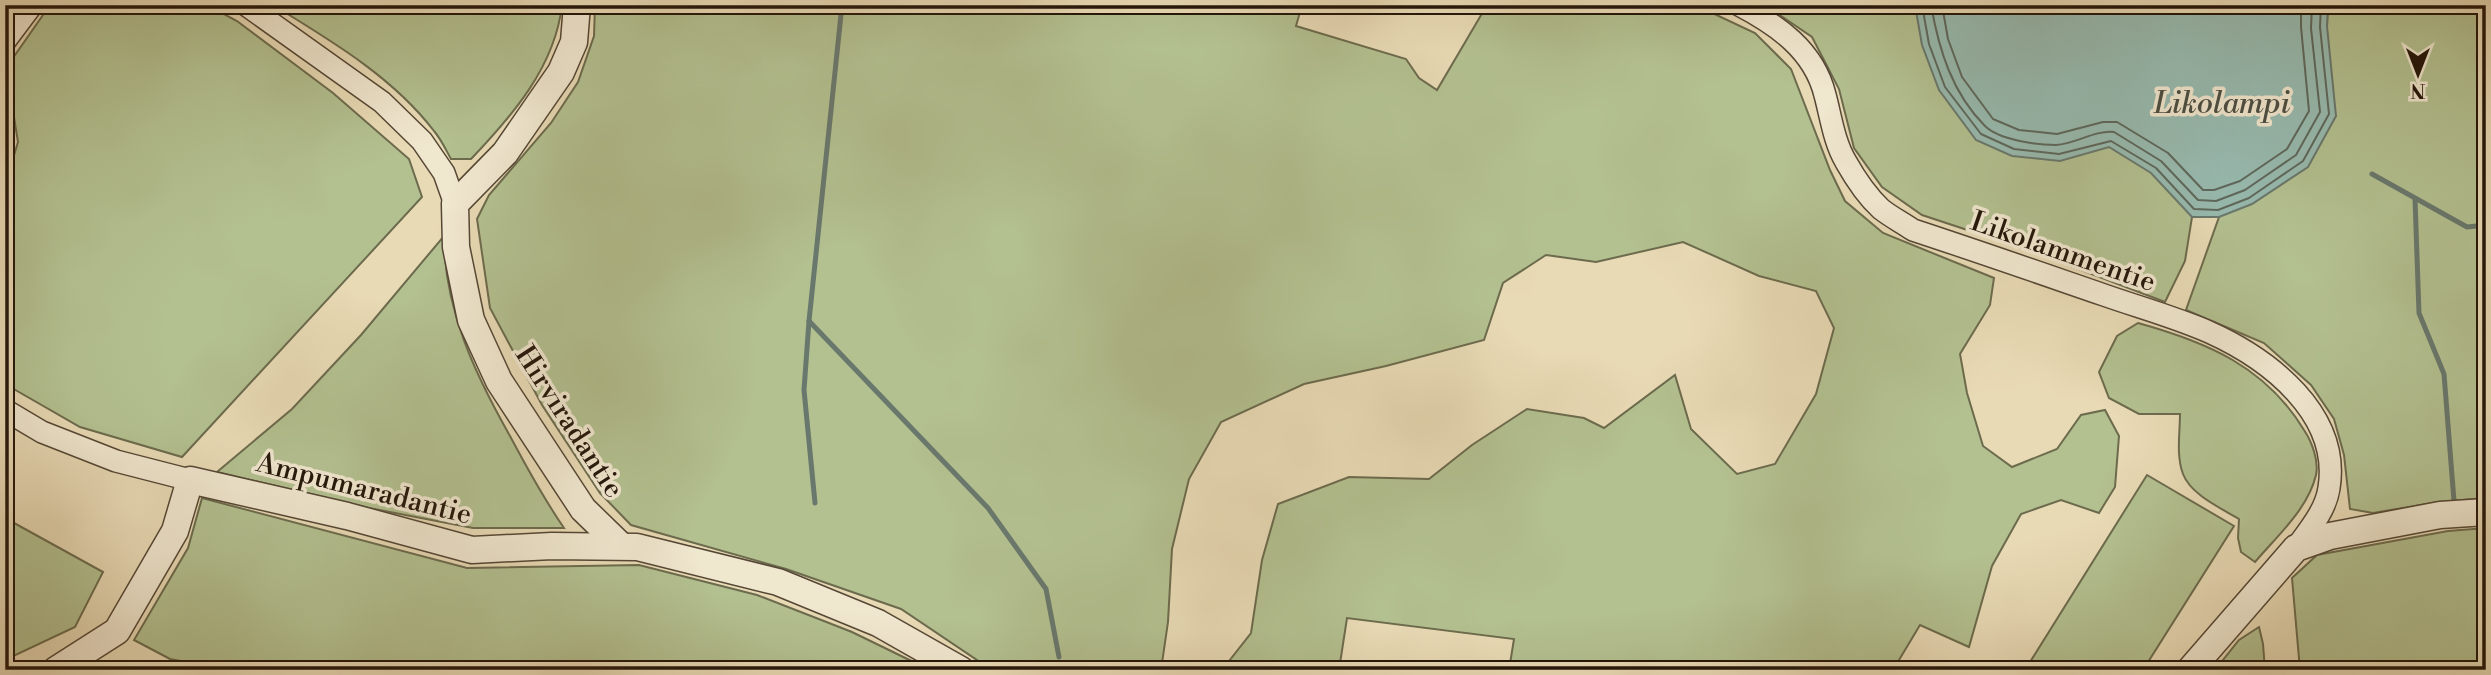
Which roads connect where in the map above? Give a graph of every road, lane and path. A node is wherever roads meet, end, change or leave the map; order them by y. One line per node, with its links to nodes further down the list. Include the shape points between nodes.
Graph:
1 (32, 5): 5 (street)
2 (246, 5): 6 (street, Hirviradantie, via 382,102 422,141 444,173)
3 (577, 5): 6 (street, via 574,42 561,72 505,153)
4 (1738, 5): 11 (street, Likolammentie, via 1790,37 1808,58 1825,91 1832,128 1845,160 1881,209 1913,230 2209,332 2263,363 2299,394 2320,426 2331,463 2329,490)
5 (5, 41)
6 (455, 204): 10 (street, Hirviradantie, via 456,247 471,320 499,381 583,509)
7 (5, 410): 8 (street, via 42,432 116,461)
8 (190, 480): 10 (street, Ampumaradantie, via 472,550); 12 (street, via 175,531 117,631)
9 (2486, 512): 11 (street, via 2440,515 2330,536)
10 (620, 545): 13 (street, Ampumaradantie, via 778,582 878,623)
11 (2297, 548): 14 (street)
12 (56, 670)
13 (961, 670)
14 (2190, 670)

